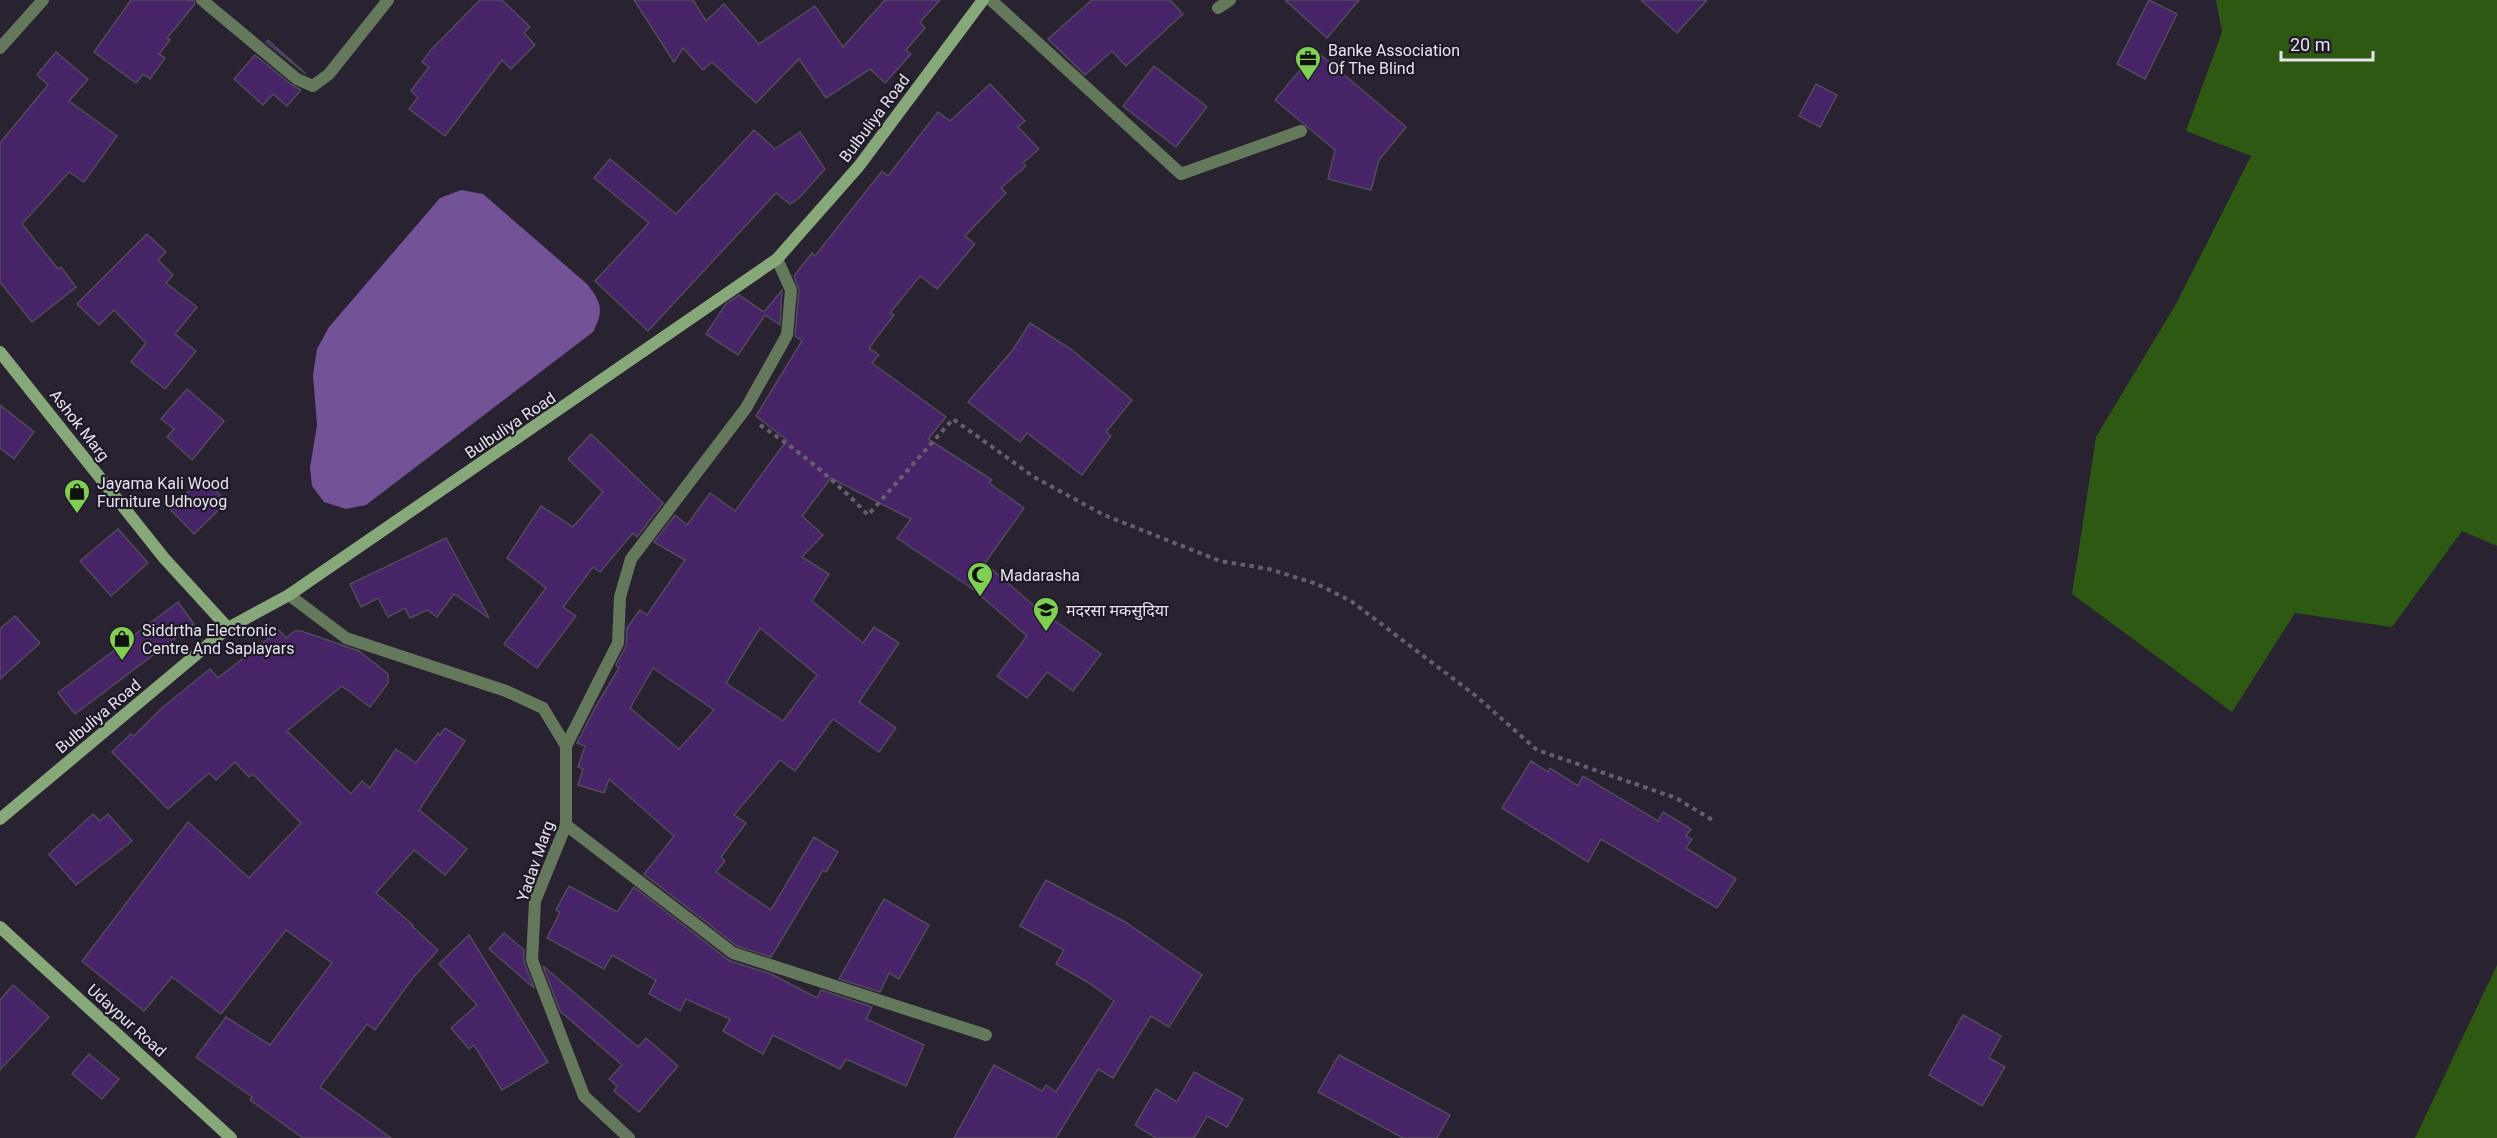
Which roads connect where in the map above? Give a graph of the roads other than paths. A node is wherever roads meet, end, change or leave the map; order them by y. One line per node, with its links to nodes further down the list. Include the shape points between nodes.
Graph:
1 (43, 0): 8 (street)
2 (202, 0): 3 (street, via 297,79 313,86 329,74)
3 (388, 0)
4 (983, 0): 10 (main road, Bulbuliya Road, via 859,166)
5 (991, 0): 9 (street, via 1181,174)
6 (1230, 0): 7 (street)
7 (1218, 8)
8 (0, 48)
9 (1301, 131)
10 (777, 260): 12 (main road, Bulbuliya Road); 14 (street, via 791,290 787,334 742,412 631,559 620,597 618,644)
11 (0, 352): 13 (main road, Ashok Marg, via 164,558)
12 (289, 595): 13 (main road, Bulbuliya Road); 14 (street, via 346,638 506,691 543,708)
13 (228, 628): 15 (main road, Bulbuliya Road)
14 (566, 746): 16 (street, Yadav Marg)
15 (0, 819)
16 (566, 825): 18 (street, via 733,953); 20 (street, Yadav Marg, via 535,901 532,960 584,1096)
17 (0, 927): 19 (main road, Udaypur Road)
18 (986, 1035)
19 (231, 1138)
20 (629, 1138)

